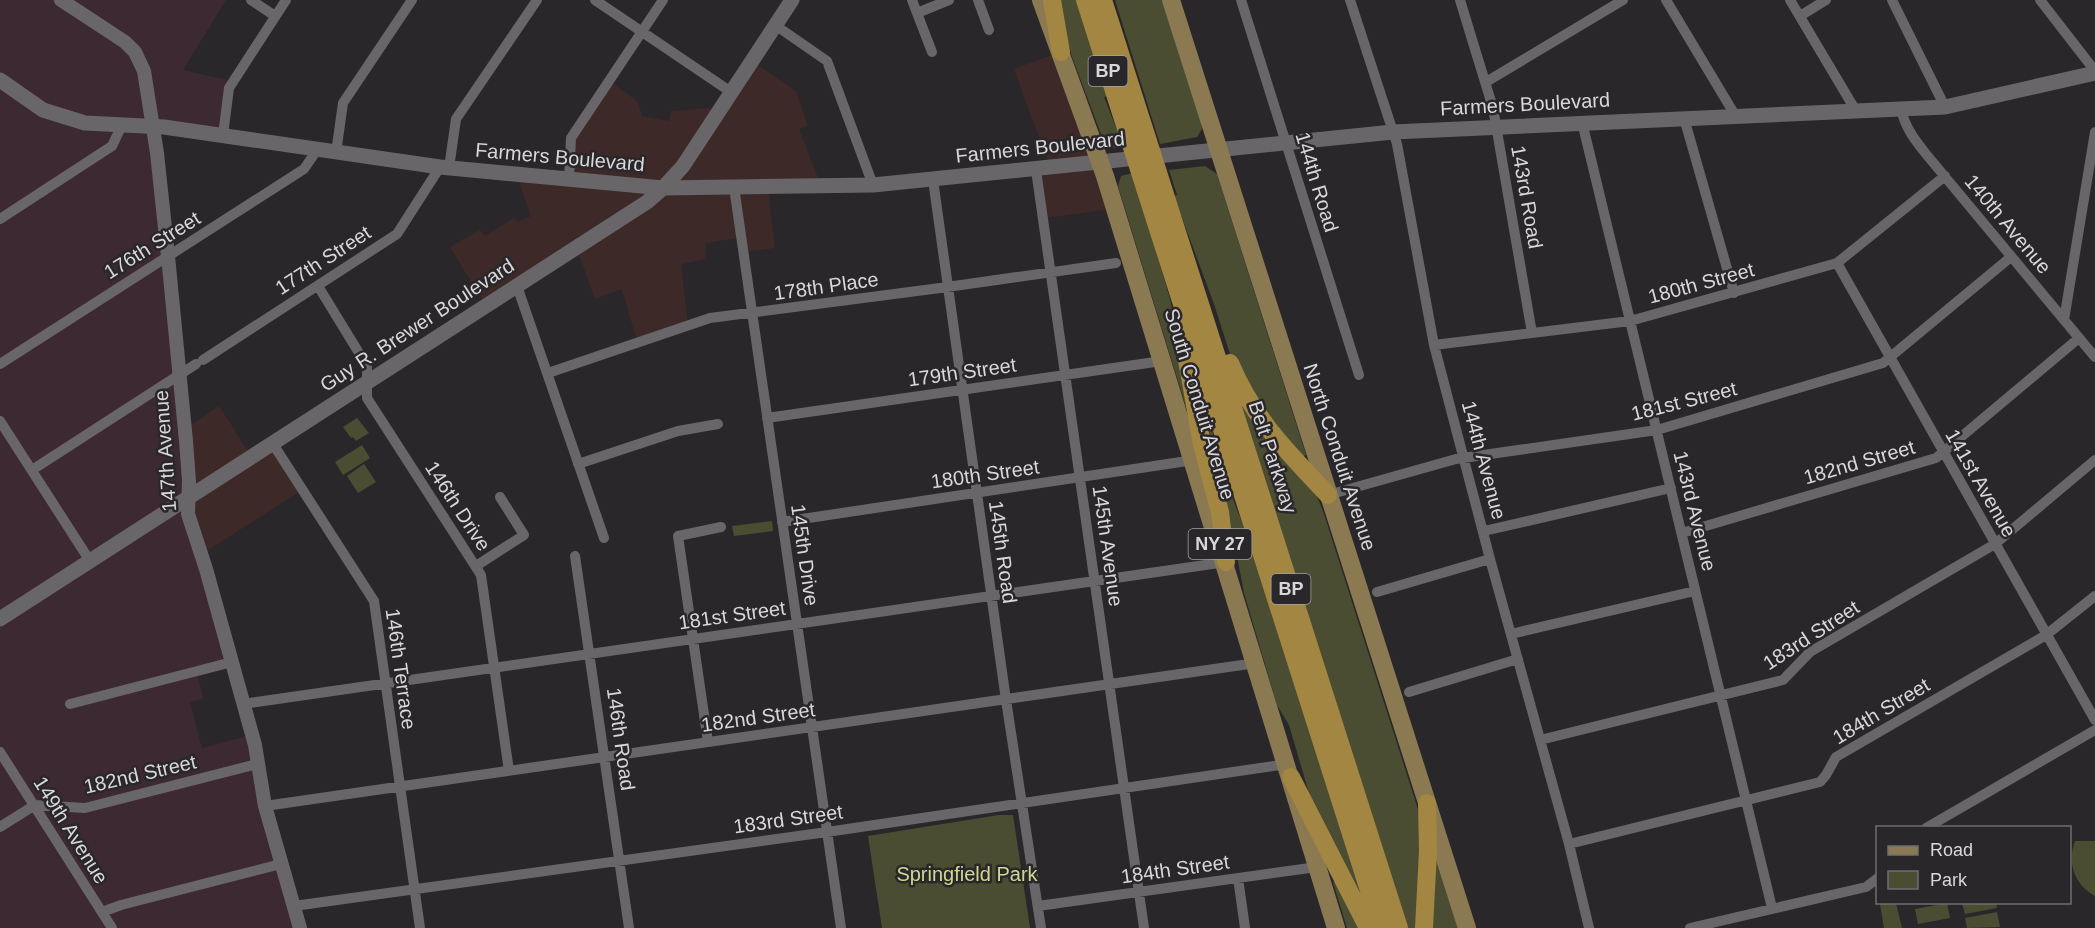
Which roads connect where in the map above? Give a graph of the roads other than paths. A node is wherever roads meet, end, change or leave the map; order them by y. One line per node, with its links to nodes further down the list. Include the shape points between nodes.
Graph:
1 (61, 0): 45 (street, 147th Avenue, via 119,37 135,52 144,71)
2 (250, 0): 27 (street)
3 (286, 0): 27 (street)
4 (412, 0): 53 (street, via 343,103)
5 (537, 0): 55 (street, 177th Street, via 456,119)
6 (596, 0): 31 (street)
7 (663, 0): 31 (street)
8 (792, 0): 29 (main road, Guy R. Brewer Boulevard)
9 (912, 0): 26 (street)
10 (949, 0): 26 (street)
11 (978, 0): 30 (street)
12 (1041, 0): 33 (main road, South Conduit Avenue / NY 27)
13 (1052, 0): 33 (highway)
14 (1085, 0): 70 (highway, Belt Parkway / BP)
15 (1103, 0): 64 (highway, Belt Parkway / BP)
16 (1171, 0): 52 (main road, North Conduit Avenue)
17 (1241, 0): 50 (street, 144th Road)
18 (1350, 0): 47 (street, 144th Avenue)
19 (1460, 0): 36 (street, 143rd Road)
20 (1623, 0): 36 (street)
21 (1666, 0): 41 (street)
22 (1790, 0): 28 (street)
23 (1826, 0): 28 (street)
24 (1892, 0): 38 (street)
25 (2040, 0): 34 (street)
26 (917, 13): 32 (street)
27 (275, 16): 49 (street, via 229,88)
28 (1800, 16): 40 (street)
29 (775, 25): 37 (main road, Guy R. Brewer Boulevard); 60 (street, via 826,61)
30 (989, 30)
31 (642, 32): 37 (street); 58 (street, via 572,138)
32 (932, 52)
33 (1061, 52): 54 (main road, South Conduit Avenue / NY 27)
34 (2095, 72): 38 (main road, Farmers Boulevard)
35 (0, 80): 44 (main road, Farmers Boulevard, via 51,114 85,123)
36 (1486, 82): 46 (street, 143rd Road)
37 (731, 92): 62 (main road, Guy R. Brewer Boulevard, via 683,165)
38 (1945, 107): 39 (main road, Farmers Boulevard)
39 (1901, 109): 40 (main road, Farmers Boulevard); 57 (street, 140th Avenue, via 1912,136)
40 (1856, 111): 41 (main road, Farmers Boulevard)
41 (1735, 115): 42 (main road, Farmers Boulevard)
42 (1684, 118): 43 (main road, Farmers Boulevard); 74 (street)
43 (1582, 122): 46 (main road, Farmers Boulevard); 77 (street, 143rd Avenue)
44 (122, 125): 45 (main road, Farmers Boulevard); 63 (street, via 112,146)
45 (153, 126): 49 (main road, Farmers Boulevard); 65 (street, 147th Avenue)
46 (1496, 126): 47 (main road, Farmers Boulevard); 78 (street, 143rd Road)
47 (1393, 132): 50 (main road, Farmers Boulevard); 80 (street, 144th Avenue)
48 (2095, 132): 76 (street)
49 (222, 135): 51 (main road, Farmers Boulevard)
50 (1287, 143): 52 (main road, Farmers Boulevard); 88 (street, 144th Road)
51 (317, 150): 53 (main road, Farmers Boulevard); 65 (street, 176th Street, via 304,169)
52 (1219, 150): 54 (main road, Farmers Boulevard); 105 (main road, North Conduit Avenue)
53 (336, 153): 55 (main road, Farmers Boulevard)
54 (1101, 162): 56 (main road, Farmers Boulevard); 83 (main road, South Conduit Avenue / NY 27)
55 (445, 168): 58 (main road, Farmers Boulevard); 71 (street, 177th Street, via 397,234)
56 (1036, 170): 59 (main road, Farmers Boulevard); 69 (street, 145th Avenue)
57 (1945, 176): 66 (street, 140th Avenue); 68 (street, 180th Street)
58 (568, 180): 62 (main road, Farmers Boulevard)
59 (933, 180): 60 (main road, Farmers Boulevard); 73 (street, 145th Road)
60 (873, 185): 61 (main road, Farmers Boulevard)
61 (734, 187): 62 (main road, Farmers Boulevard); 75 (street, 145th Drive)
62 (663, 188): 72 (main road, Guy R. Brewer Boulevard)
63 (0, 219)
64 (1183, 249): 105 (highway, via 1248,402 1266,428); 184 (highway, Belt Parkway / BP)
65 (168, 256): 84 (street, 176th Street); 86 (street, 147th Avenue)
66 (2011, 257): 76 (street, 140th Avenue); 82 (street, 181st Street)
67 (1116, 263): 69 (street, 178th Place)
68 (1837, 263): 74 (street, 180th Street); 82 (street, 141st Avenue)
69 (1051, 272): 73 (street, 178th Place); 87 (street, 145th Avenue)
70 (1172, 273): 117 (highway, via 1202,445 1220,512); 183 (highway, Belt Parkway / BP)
71 (318, 286): 86 (street, 177th Street); 89 (street, 146th Drive, via 367,366)
72 (517, 286): 85 (street); 89 (main road, Guy R. Brewer Boulevard)
73 (948, 287): 75 (street, 178th Place); 90 (street, 145th Road)
74 (1734, 293): 77 (street, 180th Street)
75 (752, 314): 85 (street, 178th Place, via 710,318); 91 (street, 145th Drive)
76 (2064, 320): 79 (street, 140th Avenue)
77 (1630, 321): 78 (street, 180th Street); 94 (street, 143rd Avenue)
78 (1533, 333): 80 (street, 180th Street)
79 (2079, 338): 81 (street, 140th Avenue); 96 (street, 182nd Street)
80 (1434, 345): 97 (street, 144th Avenue)
81 (2095, 357)
82 (1890, 358): 94 (street, 181st Street); 96 (street, 141st Avenue)
83 (1162, 361): 87 (street, 179th Street); 98 (main road, South Conduit Avenue / NY 27)
84 (0, 364)
85 (548, 374): 100 (street)
86 (180, 375): 101 (street, 177th Street); 106 (street, 147th Avenue)
87 (1066, 375): 90 (street, 179th Street); 102 (street, 145th Avenue)
88 (1359, 375)
89 (367, 382): 95 (main road, Guy R. Brewer Boulevard); 118 (street, 146th Drive, via 367,398)
90 (962, 390): 91 (street, 179th Street); 104 (street, 145th Road)
91 (767, 418): 108 (street, 145th Drive)
92 (0, 421): 101 (street)
93 (718, 424): 100 (street, via 678,431)
94 (1656, 430): 97 (street, 181st Street); 103 (street, 143rd Avenue)
95 (273, 444): 106 (main road, Guy R. Brewer Boulevard); 134 (street, 146th Terrace, via 374,601)
96 (1942, 451): 111 (street, 182nd Street, via 1936,458); 113 (street, 141st Avenue)
97 (1464, 458): 105 (street, 181st Street); 110 (street, 144th Avenue)
98 (1194, 460): 102 (street, 180th Street); 117 (main road, South Conduit Avenue / NY 27)
99 (2095, 460): 113 (street, 183rd Street)
100 (578, 464): 112 (street)
101 (32, 470): 116 (street)
102 (1080, 478): 104 (street, 180th Street); 119 (street, 145th Avenue)
103 (1671, 489): 110 (street); 111 (street, 143rd Avenue)
104 (977, 493): 108 (street, 180th Street); 123 (street, 145th Road)
105 (1328, 495): 155 (main road, North Conduit Avenue)
106 (188, 498): 116 (main road, Guy R. Brewer Boulevard); 131 (street, 147th Avenue, via 188,514)
107 (500, 498): 118 (street, via 524,535)
108 (782, 522): 125 (street, 145th Drive)
109 (721, 527): 128 (street, via 678,536)
110 (1484, 531): 115 (street, 144th Avenue)
111 (1682, 533): 120 (street, 143rd Avenue)
112 (604, 538)
113 (1995, 544): 127 (street, 141st Avenue); 137 (street, 183rd Street, via 1810,652 1783,680)
114 (575, 555): 129 (street, 146th Road)
115 (1490, 559): 121 (street); 126 (street, 144th Avenue)
116 (90, 561): 124 (main road, Guy R. Brewer Boulevard)
117 (1226, 562): 119 (street, 181st Street); 132 (main road, South Conduit Avenue / NY 27)
118 (476, 566): 133 (street, 146th Drive, via 481,575)
119 (1094, 582): 123 (street, 181st Street); 135 (street, 145th Avenue)
120 (1695, 591): 126 (street); 137 (street, 143rd Avenue)
121 (1377, 592)
122 (2095, 596): 127 (street, 184th Street)
123 (991, 597): 125 (street, 181st Street); 138 (street, 145th Road)
124 (1, 617)
125 (796, 624): 128 (street, 181st Street); 142 (street, 145th Drive)
126 (1511, 634): 130 (street, 144th Avenue)
127 (2046, 635): 141 (street, 141st Avenue); 153 (street, 184th Street, via 1836,757 1820,782)
128 (694, 639): 129 (street, 181st Street); 145 (street)
129 (590, 654): 133 (street, 181st Street); 147 (street, 146th Road)
130 (1518, 659): 136 (street); 144 (street, 144th Avenue)
131 (232, 662): 139 (street); 140 (street, 147th Avenue)
132 (1256, 663): 135 (street, 182nd Street); 149 (main road, South Conduit Avenue / NY 27)
133 (494, 667): 134 (street, 181st Street); 150 (street, 146th Drive)
134 (385, 683): 140 (street, 181st Street); 151 (street, 146th Terrace)
135 (1110, 684): 138 (street, 182nd Street); 152 (street, 145th Avenue)
136 (1409, 692)
137 (1721, 696): 144 (street, 183rd Street); 153 (street, 143rd Avenue)
138 (1006, 700): 142 (street, 182nd Street); 154 (street, 145th Road)
139 (70, 704)
140 (243, 704): 148 (street, 147th Avenue)
141 (2095, 720)
142 (812, 728): 145 (street, 182nd Street); 160 (street, 145th Drive)
143 (2095, 730): 158 (street)
144 (1540, 740): 161 (street, 144th Avenue)
145 (708, 742): 147 (street, 182nd Street)
146 (0, 752): 156 (street, 149th Avenue)
147 (605, 757): 150 (street, 182nd Street); 162 (street, 146th Road)
148 (257, 764): 156 (street, 182nd Street, via 85,808); 157 (street, 147th Avenue)
149 (1289, 770): 152 (street, 183rd Street); 164 (main road, South Conduit Avenue / NY 27); 182 (highway)
150 (509, 771): 151 (street, 182nd Street)
151 (399, 787): 157 (street, 182nd Street); 167 (street, 146th Terrace)
152 (1124, 788): 154 (street, 183rd Street); 168 (street, 145th Avenue)
153 (1747, 801): 161 (street, 184th Street); 171 (street, 143rd Avenue)
154 (1022, 803): 160 (street, 183rd Street); 170 (street, 145th Road)
155 (1427, 803): 185 (highway); 186 (main road, North Conduit Avenue)
156 (35, 806): 159 (street); 172 (street, 149th Avenue)
157 (265, 806): 163 (street, 147th Avenue)
158 (1929, 826)
159 (0, 827)
160 (827, 832): 162 (street, 183rd Street); 177 (street, 145th Drive)
161 (1569, 844): 187 (street, 144th Avenue)
162 (619, 860): 167 (street, 183rd Street); 176 (street, 146th Road)
163 (281, 864): 169 (street, 147th Avenue); 172 (street)
164 (1317, 867): 165 (street, 184th Street); 181 (main road, South Conduit Avenue / NY 27)
165 (1238, 878): 168 (street, 184th Street); 180 (street)
166 (1876, 880): 171 (street, via 1866,887)
167 (415, 889): 169 (street, 183rd Street); 175 (street, 146th Terrace)
168 (1139, 892): 170 (street, 184th Street); 179 (street, 145th Avenue)
169 (294, 906): 174 (street, 147th Avenue)
170 (1038, 906): 178 (street, 145th Road)
171 (1773, 908): 188 (street)
172 (102, 912): 173 (street, 149th Avenue)
173 (112, 928)
174 (300, 928)
175 (420, 928)
176 (629, 928)
177 (841, 928)
178 (1041, 928)
179 (1144, 928)
180 (1245, 928)
181 (1336, 928)
182 (1368, 928)
183 (1381, 928)
184 (1399, 928)
185 (1424, 928)
186 (1467, 928)
187 (1589, 928)
188 (1690, 928)

